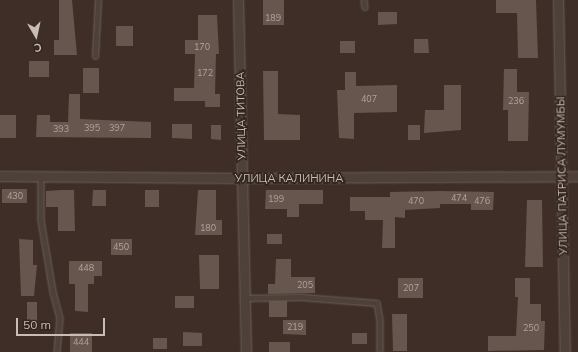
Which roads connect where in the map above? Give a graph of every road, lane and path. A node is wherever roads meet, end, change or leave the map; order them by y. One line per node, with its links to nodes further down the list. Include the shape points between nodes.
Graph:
1 (98, 0): 6 (lane)
2 (238, 0): 11 (street, УЛИЦА ТИТОВА)
3 (364, 0): 5 (lane)
4 (558, 0): 9 (street, УЛИЦА ПАТРИСА ЛУМУМБЫ)
5 (365, 7)
6 (95, 56)
7 (0, 176): 8 (street, УЛИЦА КАЛИНИНА)
8 (41, 176): 11 (street, УЛИЦА КАЛИНИНА); 14 (lane, via 42,220 60,318)
9 (562, 176): 10 (street, УЛИЦА КАЛИНИНА); 11 (street, УЛИЦА КАЛИНИНА); 16 (street, УЛИЦА ПАТРИСА ЛУМУМБЫ)
10 (578, 176)
11 (242, 178): 12 (street, УЛИЦА ТИТОВА)
12 (245, 298): 13 (lane, via 302,297 377,303); 15 (street, УЛИЦА ТИТОВА)
13 (380, 350)
14 (57, 352)
15 (246, 352)
16 (565, 352)

